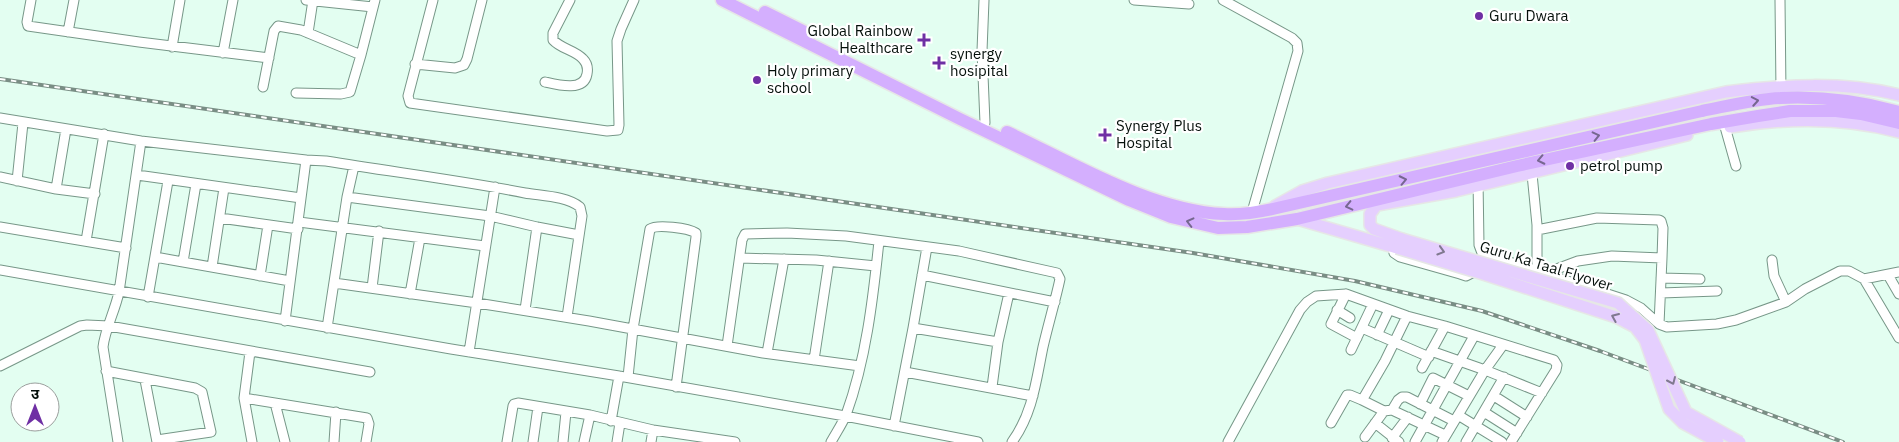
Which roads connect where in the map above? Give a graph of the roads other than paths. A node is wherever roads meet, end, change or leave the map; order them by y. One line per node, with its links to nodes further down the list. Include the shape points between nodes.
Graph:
1 (31, 0): 19 (street, via 28,26)
2 (74, 0): 19 (street)
3 (180, 0): 21 (street)
4 (233, 0): 22 (street)
5 (432, 0): 25 (street)
6 (482, 0): 25 (street, via 467,58 460,68)
7 (570, 0): 26 (street, via 553,33 553,40 583,59 588,69 587,77 579,84)
8 (634, 0): 25 (street, via 617,41 618,130 413,104 408,96)
9 (722, 0): 64 (highway, one-way to 9, via 1218,228 1171,217 1043,160)
10 (740, 0): 34 (highway)
11 (984, 0): 34 (street)
12 (1134, 0): 18 (street)
13 (1223, 0): 61 (street, via 1292,38 1298,51)
14 (1780, 0): 28 (street)
15 (311, 1): 16 (street); 20 (street)
16 (352, 2): 17 (street)
17 (374, 3): 23 (street)
18 (1189, 4)
19 (68, 32): 21 (street)
20 (308, 33): 23 (street); 24 (street, via 282,26 276,28)
21 (172, 47): 22 (street)
22 (223, 53): 24 (street)
23 (361, 55): 29 (street, via 352,86 346,94)
24 (269, 58): 27 (street)
25 (416, 64)
26 (545, 82)
27 (264, 87)
28 (1781, 92): 30 (main road, via 1857,87); 31 (highway, via 1867,103); 42 (main road, via 1726,92); 48 (highway, one-way to 28)
29 (296, 93)
30 (1899, 95)
31 (1899, 112)
32 (0, 118): 35 (street)
33 (1861, 119): 36 (highway); 37 (main road); 39 (main road); 48 (highway, one-way to 48, via 1836,111 1790,111 1702,126)
34 (985, 122): 61 (highway, via 1154,198 1209,213)
35 (24, 123): 38 (street); 50 (street)
36 (1899, 123)
37 (1725, 127): 45 (street); 46 (main road)
38 (66, 129): 40 (street); 54 (street)
39 (1899, 132)
40 (104, 134): 41 (street); 56 (street)
41 (141, 141): 43 (street); 47 (street)
42 (1476, 149): 48 (street); 60 (main road, via 1313,187)
43 (306, 160): 44 (street); 58 (street)
44 (354, 166): 53 (street); 57 (street)
45 (1736, 166)
46 (1532, 174): 48 (main road); 70 (street)
47 (137, 175): 51 (street); 78 (street)
48 (1477, 175): 59 (highway); 60 (highway, one-way to 48); 80 (street, via 1478,245)
49 (0, 177): 50 (street)
50 (17, 181): 54 (street)
51 (168, 181): 52 (street); 81 (street)
52 (196, 184): 55 (street); 87 (street)
53 (495, 187): 62 (street); 72 (street, via 577,204 582,210)
54 (56, 188): 56 (street)
55 (224, 188): 58 (street); 63 (street)
56 (95, 194): 74 (street)
57 (346, 197): 62 (street); 67 (street)
58 (301, 198): 66 (street)
59 (1380, 201): 64 (highway, one-way to 64); 211 (main road, Guru Ka Taal Flyover, one-way to 211, bridge, via 1370,214 1370,225 1374,229 1618,303 1648,330 1686,412)
60 (1269, 210): 61 (highway)
61 (1252, 212)
62 (490, 216): 69 (street); 76 (street)
63 (220, 218): 65 (street); 89 (street)
64 (1296, 219): 79 (main road, Guru Ka Taal Flyover)
65 (268, 225): 66 (street); 95 (street)
66 (298, 225): 67 (street); 99 (street)
67 (342, 226): 71 (street); 100 (street)
68 (0, 227): 74 (street)
69 (537, 227): 72 (street); 114 (street)
70 (1537, 230): 83 (street, via 1597,218 1659,220 1663,228); 91 (street)
71 (380, 231): 73 (street); 101 (street)
72 (579, 235): 118 (street)
73 (420, 238): 76 (street); 106 (street)
74 (86, 241): 78 (street)
75 (879, 241): 77 (street); 82 (street, via 846,236 750,233 743,236); 88 (street)
76 (485, 246): 112 (street)
77 (927, 247): 93 (street); 110 (street, via 960,251 1057,273 1060,279)
78 (126, 248): 103 (street)
79 (1395, 248): 80 (street, via 1394,253 1400,257 1466,276 1472,273); 210 (main road, Guru Ka Taal Flyover, one-way to 79, bridge, via 1683,423 1669,409 1645,340 1635,328 1607,314)
80 (1482, 253): 91 (street)
81 (155, 257): 87 (street); 109 (street)
82 (740, 258): 84 (street); 136 (street)
83 (1662, 258): 91 (street, via 1612,256 1578,261); 96 (street)
84 (784, 259): 86 (street); 140 (street)
85 (1772, 260): 111 (street, via 1774,276)
86 (829, 261): 88 (street); 142 (street)
87 (182, 262): 89 (street)
88 (876, 266): 145 (street)
89 (212, 267): 95 (street)
90 (0, 270): 103 (street)
91 (1542, 272): 121 (street, via 1626,300)
92 (1899, 272): 94 (street)
93 (922, 275): 104 (street); 125 (street)
94 (1888, 275): 98 (street); 108 (street)
95 (260, 276): 99 (street)
96 (1661, 278): 97 (street); 105 (street)
97 (1700, 279)
98 (1864, 279): 111 (street, via 1849,271 1840,271); 132 (street)
99 (290, 281): 120 (street)
100 (334, 283): 101 (street); 124 (street)
101 (372, 288): 106 (street)
102 (1717, 291): 105 (street)
103 (119, 292): 109 (street); 122 (street)
104 (1009, 293): 110 (street); 133 (street)
105 (1661, 293): 121 (street)
106 (410, 294): 112 (street)
107 (1346, 294): 113 (street); 115 (street); 206 (street, via 1316,296 1300,310)
108 (1899, 294)
109 (148, 297): 120 (street)
110 (1055, 302): 158 (street)
111 (1786, 302): 121 (street, via 1717,324 1676,328)
112 (476, 303): 114 (street); 139 (street)
113 (1373, 304): 116 (street); 126 (street)
114 (525, 310): 118 (street)
115 (1337, 310): 119 (street); 131 (street, via 1333,326)
116 (1389, 310): 117 (street); 128 (street)
117 (1407, 316): 123 (street); 134 (street)
118 (567, 317): 127 (street)
119 (1350, 318)
120 (285, 321): 124 (street)
121 (1659, 324)
122 (109, 326): 138 (street); 144 (street, via 80,326); 148 (street, via 103,347)
123 (1445, 326): 129 (street); 141 (street)
124 (327, 328): 139 (street)
125 (913, 328): 133 (street); 150 (street)
126 (1362, 328): 128 (street); 131 (street)
127 (633, 329): 130 (street); 130 (street, via 650,229 657,226 689,230 696,233 696,237); 151 (street)
128 (1377, 335): 134 (street)
129 (1474, 336): 135 (street); 143 (street)
130 (682, 338): 136 (street); 155 (street)
131 (1357, 338): 137 (street)
132 (1899, 338)
133 (998, 342): 156 (street)
134 (1394, 343): 141 (street); 162 (street)
135 (1503, 345): 147 (street); 157 (street, via 1554,360 1556,370)
136 (727, 346): 140 (street)
137 (1351, 350)
138 (250, 352): 149 (street); 161 (street)
139 (469, 352): 151 (street)
140 (767, 353): 142 (street)
141 (1430, 354): 143 (street); 146 (street)
142 (814, 360): 145 (street)
143 (1460, 361): 147 (street); 154 (street)
144 (0, 366)
145 (860, 366): 172 (street)
146 (1422, 368)
147 (1484, 370): 152 (street); 159 (street)
148 (106, 371): 153 (street); 191 (street)
149 (370, 372)
150 (905, 372): 156 (street); 180 (street)
151 (623, 376): 155 (street); 176 (street)
152 (1504, 377): 157 (street); 160 (street)
153 (145, 380): 184 (street, via 200,389); 189 (street)
154 (1446, 385): 159 (street); 164 (street, via 1433,378); 166 (street)
155 (676, 387): 172 (street)
156 (992, 387): 158 (street)
157 (1542, 393): 174 (street)
158 (1033, 396): 205 (street)
159 (1469, 396): 175 (street)
160 (1494, 396): 170 (street); 174 (street)
161 (244, 398): 163 (street); 192 (street)
162 (1362, 400): 167 (street); 177 (street, via 1347,395)
163 (275, 403): 168 (street); 193 (street)
164 (1420, 404): 166 (street); 167 (street, via 1402,397)
165 (538, 407): 169 (street); 196 (street, via 514,404); 197 (street)
166 (1432, 410): 175 (street); 179 (street)
167 (1388, 411): 173 (street); 178 (street)
168 (336, 412): 194 (street); 195 (street, via 369,420)
169 (566, 412): 171 (street); 198 (street)
170 (1484, 412): 181 (street); 183 (street)
171 (590, 415): 176 (street); 199 (street)
172 (845, 416): 180 (street); 203 (street)
173 (1408, 417): 179 (street); 187 (street)
174 (1527, 417): 183 (street)
175 (1456, 418): 181 (street); 186 (street)
176 (616, 422): 182 (street); 200 (street)
177 (1331, 423)
178 (1375, 423): 185 (street); 187 (street)
179 (1424, 425): 186 (street); 207 (street)
180 (894, 426): 204 (street)
181 (1475, 426): 188 (street); 208 (street)
182 (653, 430): 190 (street); 201 (street)
183 (1517, 433): 209 (street)
184 (212, 437): 189 (street)
185 (1365, 437)
186 (1444, 439)
187 (1392, 440)
188 (1470, 440)
189 (157, 441)
190 (725, 441): 202 (street)
191 (118, 442)
192 (252, 442)
193 (285, 442)
194 (334, 442)
195 (366, 442)
196 (507, 442)
197 (533, 442)
198 (563, 442)
199 (584, 442)
200 (617, 442)
201 (651, 442)
202 (735, 442)
203 (831, 442)
204 (978, 442)
205 (1013, 442)
206 (1228, 442)
207 (1414, 442)
208 (1502, 442)
209 (1511, 442)
210 (1718, 442)
211 (1740, 442)

